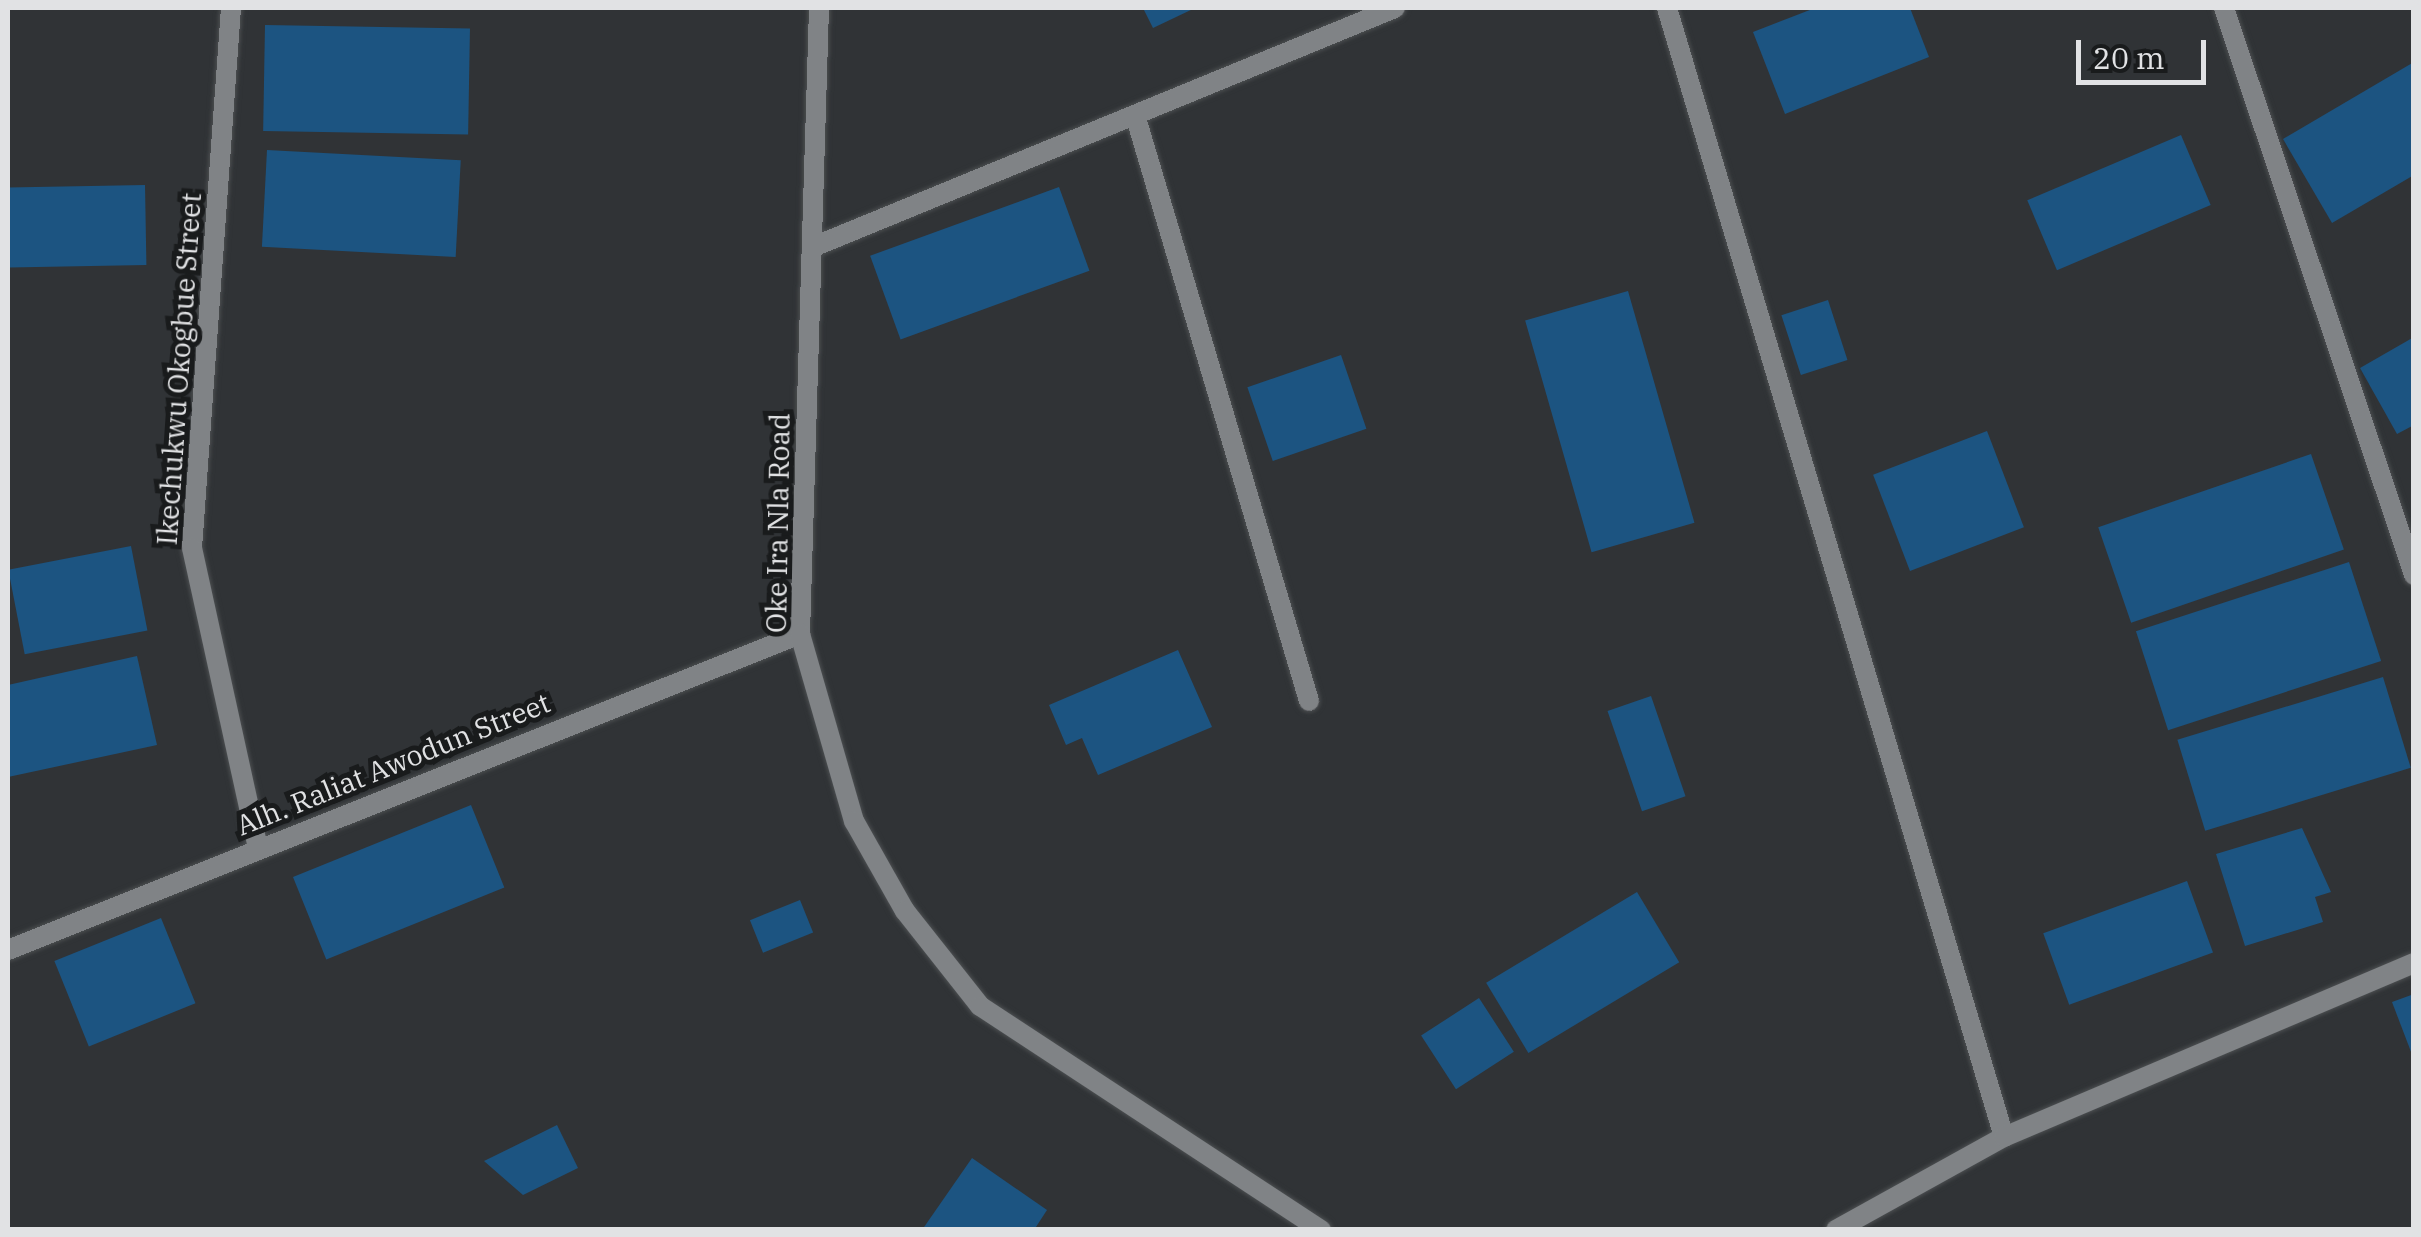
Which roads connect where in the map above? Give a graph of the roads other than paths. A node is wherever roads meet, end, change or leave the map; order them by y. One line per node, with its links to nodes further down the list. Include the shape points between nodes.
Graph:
1 (231, 8): 11 (street, Ikechukwu Okogbue Street, via 192,548)
2 (819, 8): 7 (street, Oke Ira Nla Road)
3 (1395, 8): 6 (street)
4 (1667, 8): 14 (street)
5 (2224, 8): 8 (street)
6 (1136, 118): 7 (street); 10 (street)
7 (813, 246): 9 (street, Oke Ira Nla Road)
8 (2414, 576)
9 (800, 634): 11 (street, Alh. Raliat Awodun Street); 15 (street, Oke Ira Nla Road, via 854,821 905,911 980,1006)
10 (1309, 702)
11 (258, 846): 12 (street, Alh. Raliat Awodun Street)
12 (8, 950)
13 (2414, 963): 14 (street)
14 (2004, 1138): 16 (street)
15 (1321, 1230)
16 (1836, 1230)

